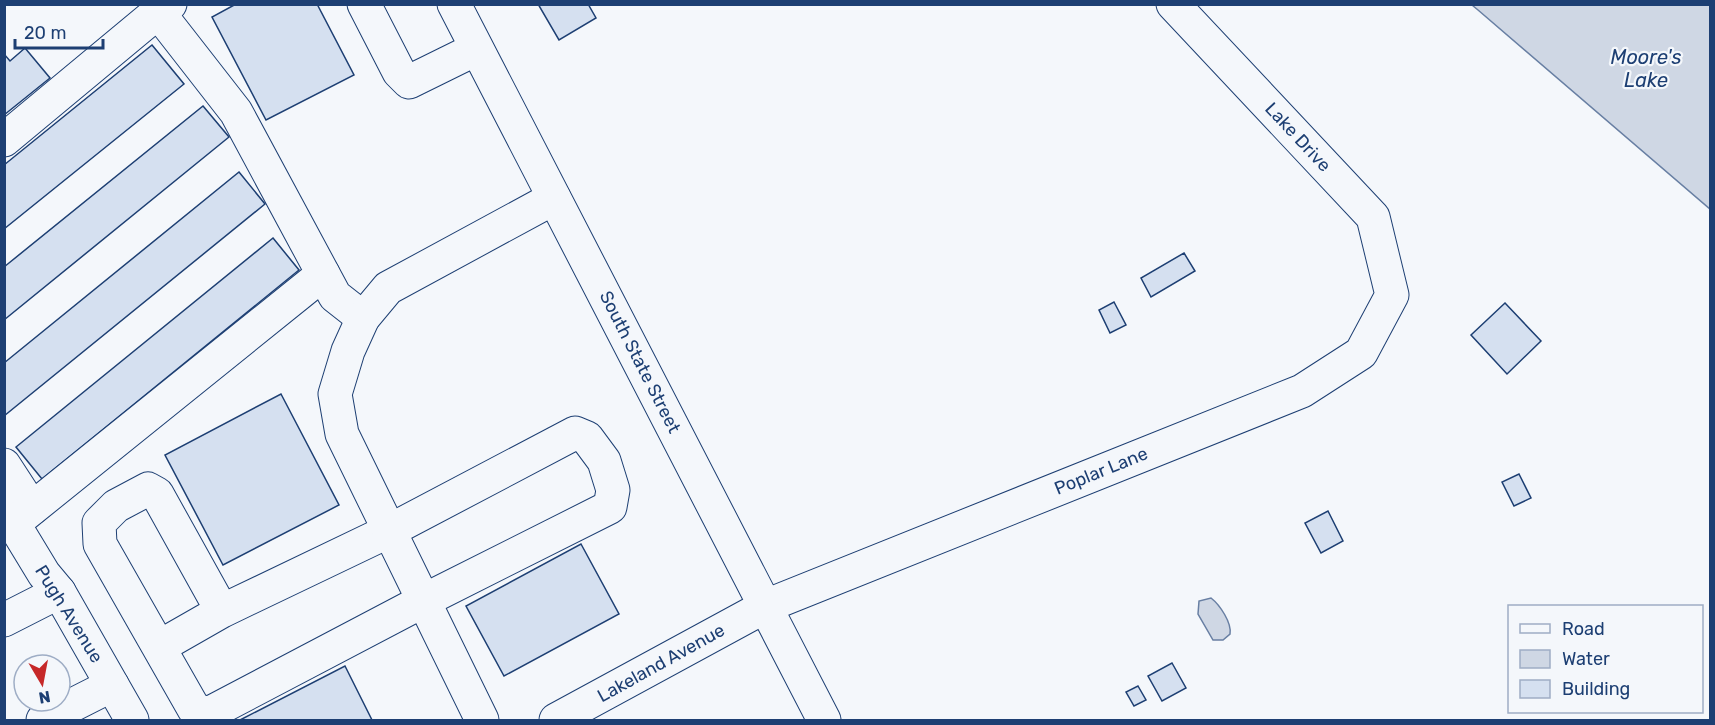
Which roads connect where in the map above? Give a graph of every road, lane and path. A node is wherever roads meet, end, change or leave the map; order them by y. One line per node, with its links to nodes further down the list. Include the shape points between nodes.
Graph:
1 (364, 4): 5 (street, via 399,72 409,82)
2 (454, 4): 5 (street, South State Street)
3 (1173, 4): 9 (street, Lake Drive, via 1373,217)
4 (164, 8): 6 (street); 8 (street, via 236,112)
5 (476, 49): 7 (street, South State Street)
6 (4, 140)
7 (554, 198): 10 (street, via 388,288); 16 (street, South State Street)
8 (323, 274): 10 (street, via 335,296); 12 (street)
9 (1390, 287): 16 (street, Poplar Lane, via 1392,296 1361,353 1302,390)
10 (363, 318): 13 (street, via 335,394 342,434)
11 (4, 465): 12 (street, Pugh Avenue)
12 (17, 513): 14 (street, Pugh Avenue, via 44,574)
13 (389, 531): 15 (street); 15 (street, via 574,433 587,438 604,461 613,490 610,507); 17 (street)
14 (59, 592): 18 (street); 20 (street, Pugh Avenue)
15 (423, 601): 19 (street, via 208,714 194,709); 23 (street)
16 (766, 606): 24 (street, Lakeland Avenue); 25 (street, South State Street)
17 (222, 611): 19 (street); 19 (street, via 157,494 148,489 116,506 99,524 100,544)
18 (4, 620)
19 (159, 647)
20 (112, 685): 21 (street); 22 (street, Pugh Avenue)
21 (43, 720)
22 (132, 720)
23 (482, 720)
24 (556, 720)
25 (824, 720)

